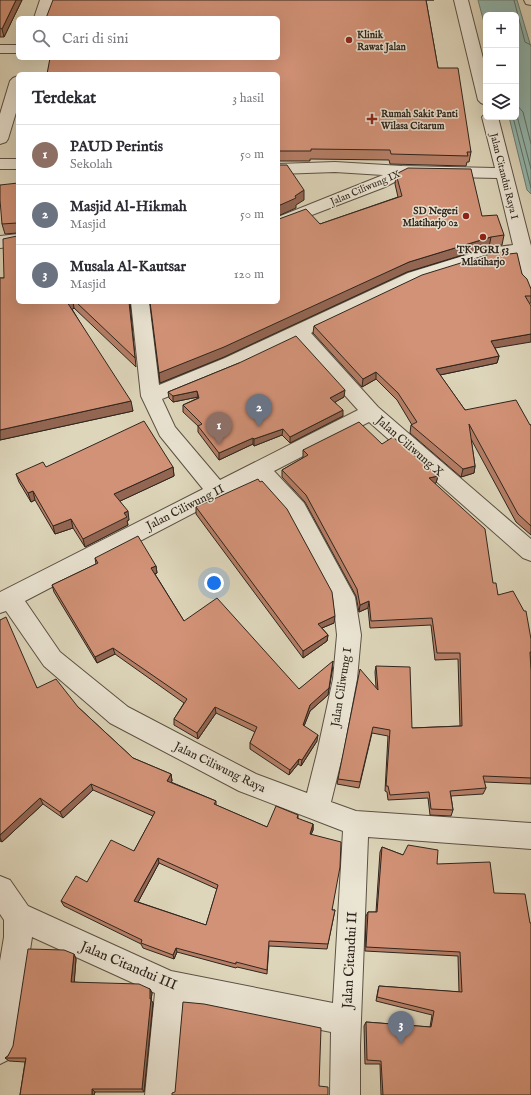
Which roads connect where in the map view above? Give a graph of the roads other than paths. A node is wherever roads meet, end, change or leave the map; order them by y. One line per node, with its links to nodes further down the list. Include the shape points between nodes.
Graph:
1 (47, 0): 3 (street)
2 (462, 0): 7 (street)
3 (42, 16)
4 (0, 49): 5 (street)
5 (16, 49)
6 (16, 83): 9 (street)
7 (483, 88)
8 (491, 120): 14 (street, Jalan Citandui Raya I)
9 (0, 139)
10 (0, 164): 11 (street)
11 (16, 164)
12 (280, 169): 13 (street, via 335,167)
13 (403, 171): 14 (street, Jalan Ciliwung IX); 15 (street, Jalan Ciliwung IX, via 379,183)
14 (504, 173): 18 (street, Jalan Citandui Raya I)
15 (280, 221)
16 (16, 240): 17 (street)
17 (0, 242)
18 (523, 250): 19 (street, Jalan Citandui Raya I); 21 (street, via 489,254 414,277)
19 (531, 281)
20 (140, 304): 22 (street)
21 (299, 332): 22 (street); 23 (street, Jalan Ciliwung X)
22 (151, 396): 25 (street, via 168,431)
23 (371, 412): 24 (street, Jalan Ciliwung II); 26 (street, Jalan Ciliwung X)
24 (260, 469): 25 (street, Jalan Ciliwung II); 28 (street, Jalan Ciliwung I, via 296,509 344,597 349,635 345,679)
25 (217, 491): 27 (street, Jalan Ciliwung II)
26 (531, 552)
27 (5, 601): 28 (street, Jalan Ciliwung Raya, via 52,659 118,715 248,783)
28 (316, 809): 29 (street, Jalan Ciliwung Raya)
29 (356, 824): 30 (street, Jalan Ciliwung Raya); 34 (street, Jalan Citandui II)
30 (531, 836)
31 (0, 890): 32 (street)
32 (12, 932): 33 (street, Jalan Citandui III); 35 (street)
33 (170, 985): 34 (street, Jalan Citandui III); 36 (street)
34 (346, 1020): 37 (street, Jalan Citandui II)
35 (0, 1049)
36 (160, 1095)
37 (344, 1095)

